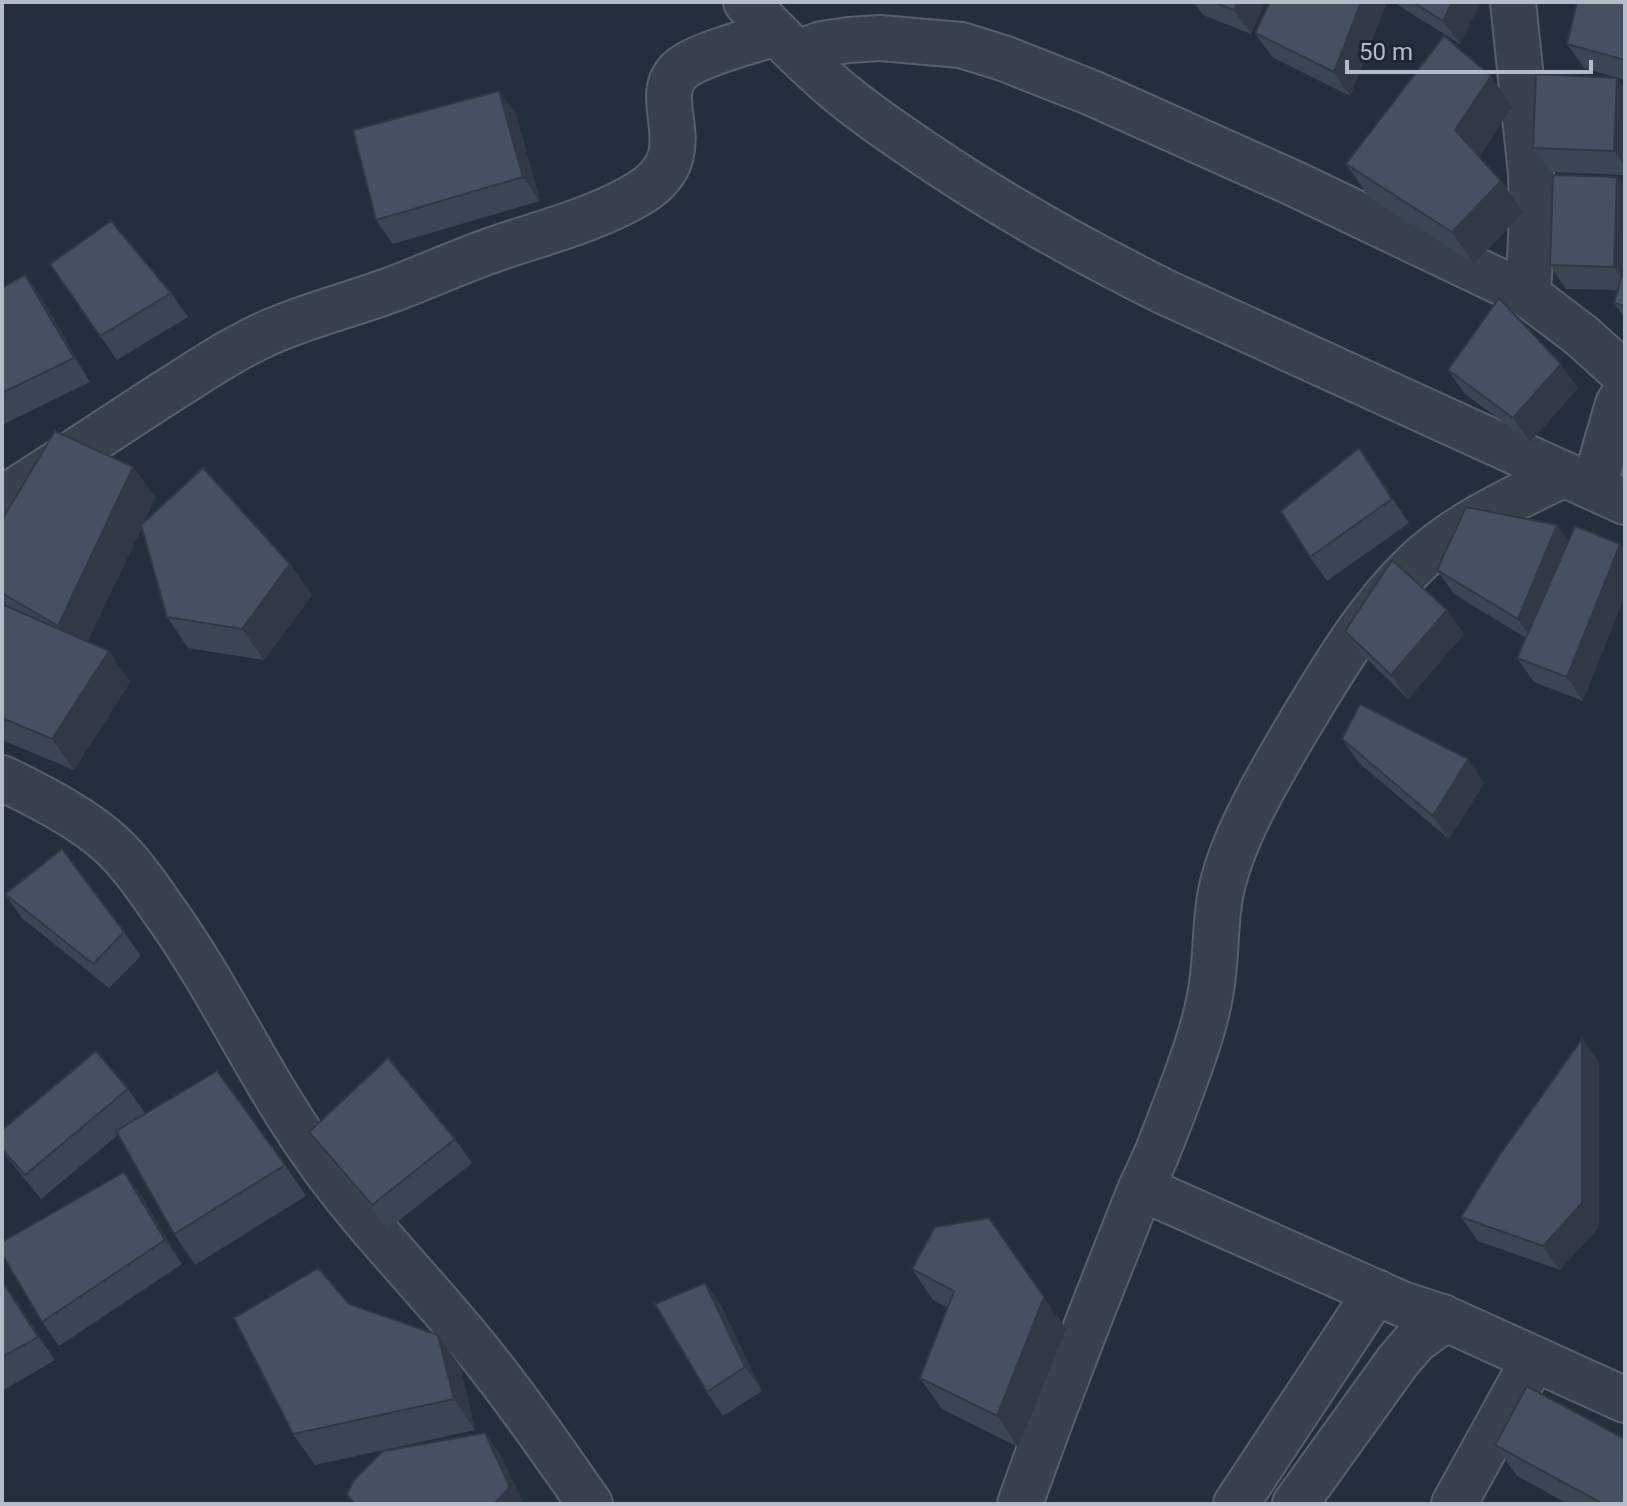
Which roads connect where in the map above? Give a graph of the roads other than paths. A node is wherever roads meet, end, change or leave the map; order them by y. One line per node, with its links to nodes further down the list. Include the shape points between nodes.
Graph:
1 (746, 2): 3 (street)
2 (1513, 2): 4 (street, via 1531,174)
3 (786, 43): 4 (street, via 880,38 961,45 1003,58 1279,177); 7 (street, via 831,85 914,147 1094,257); 8 (street, via 693,62 679,71 670,84 673,135 668,165 641,192 596,214 266,333)
4 (1528, 295): 5 (street)
5 (1625, 375)
6 (1625, 393): 7 (street)
7 (1594, 488): 10 (street, via 1481,517 1452,535 1389,592 1332,670 1280,756 1225,874 1208,1003 1189,1070)
8 (2, 499)
9 (2, 778): 15 (street, via 71,815 114,848 151,891 318,1161 480,1353)
10 (1141, 1188): 11 (street); 16 (street)
11 (1376, 1292): 12 (street); 17 (street)
12 (1442, 1317): 13 (street); 18 (street, via 1398,1361)
13 (1534, 1359): 14 (street); 19 (street)
14 (1625, 1400)
15 (590, 1504)
16 (1020, 1504)
17 (1236, 1504)
18 (1295, 1504)
19 (1454, 1504)

